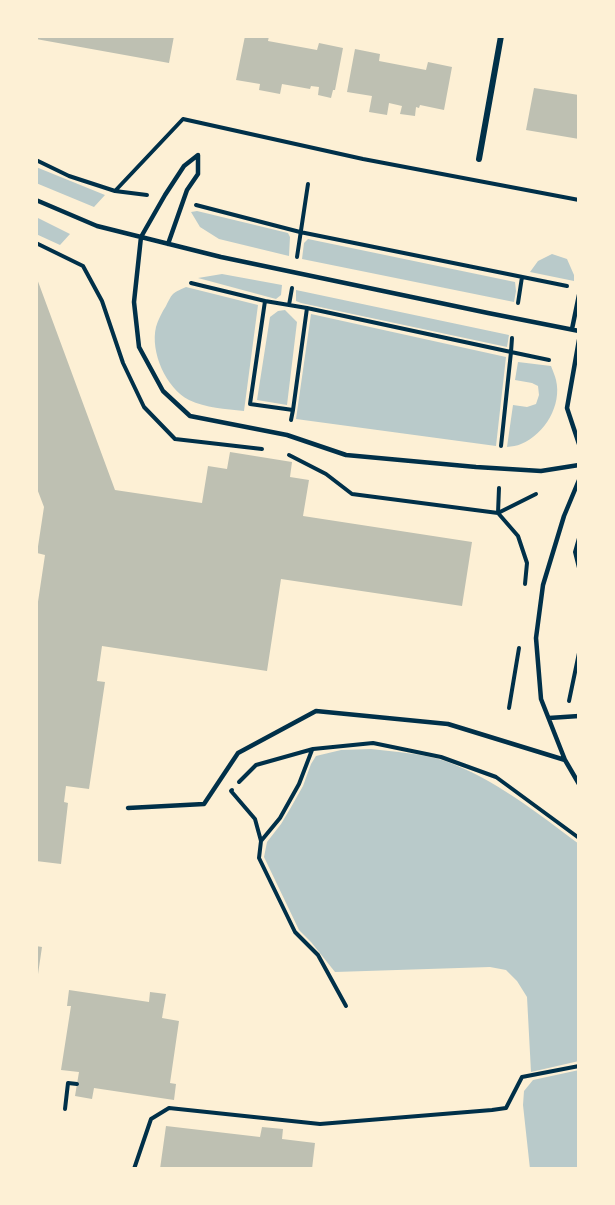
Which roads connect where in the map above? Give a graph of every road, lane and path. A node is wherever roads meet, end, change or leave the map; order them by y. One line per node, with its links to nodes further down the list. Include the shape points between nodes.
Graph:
1 (501, 36): 2 (street)
2 (479, 159)
3 (36, 160): 5 (path)
4 (308, 184): 10 (path)
5 (115, 191): 6 (path); 8 (path, via 183,119)
6 (147, 195)
7 (36, 200): 11 (lane, via 97,226)
8 (579, 201)
9 (187, 202): 10 (path)
10 (300, 232): 14 (path); 15 (path)
11 (141, 237): 13 (lane); 13 (lane, via 184,166 198,155 198,174 187,190); 33 (lane, via 134,302 139,348 163,391 190,416 287,435 346,455 541,471)
12 (36, 243): 31 (path, via 83,266 102,301 123,363 144,408 175,439)
13 (168, 244): 14 (lane)
14 (294, 272): 21 (path); 23 (lane)
15 (522, 277): 17 (path); 20 (path)
16 (192, 284): 19 (path)
17 (570, 286)
18 (579, 295): 23 (lane)
19 (265, 302): 21 (path); 22 (path, via 250,404 293,410)
20 (518, 303)
21 (289, 305): 22 (path)
22 (308, 308): 27 (path)
23 (572, 329): 24 (lane)
24 (579, 331)
25 (512, 338): 27 (path)
26 (579, 340): 29 (lane, via 567,408)
27 (511, 352): 28 (path); 30 (path)
28 (549, 360)
29 (579, 444)
30 (501, 446)
31 (265, 449)
32 (284, 452): 37 (path, via 326,474 352,495)
33 (579, 465)
34 (579, 480): 46 (lane, via 543,585 536,638 541,699)
35 (499, 488): 37 (path)
36 (536, 494): 37 (path)
37 (498, 513): 40 (path, via 518,536 527,563)
38 (579, 538): 39 (path, via 575,552)
39 (579, 568)
40 (525, 587)
41 (519, 645): 44 (path)
42 (579, 653): 43 (path)
43 (568, 701)
44 (509, 708)
45 (579, 716): 46 (lane)
46 (549, 718): 48 (lane)
47 (312, 749): 51 (path, via 373,743 441,757 496,777); 52 (path, via 299,784 280,818); 52 (path, via 256,765 231,791 255,819)
48 (565, 760): 49 (lane); 50 (lane, via 448,724 316,711 238,753 204,804)
49 (579, 784)
50 (128, 808)
51 (579, 838)
52 (261, 841): 53 (path, via 259,858 295,932 318,955)
53 (346, 1006)
54 (579, 1066): 57 (path, via 522,1077 506,1108 492,1110 320,1124 169,1108 151,1119)
55 (77, 1084): 56 (path, via 68,1083)
56 (65, 1109)
57 (134, 1169)

